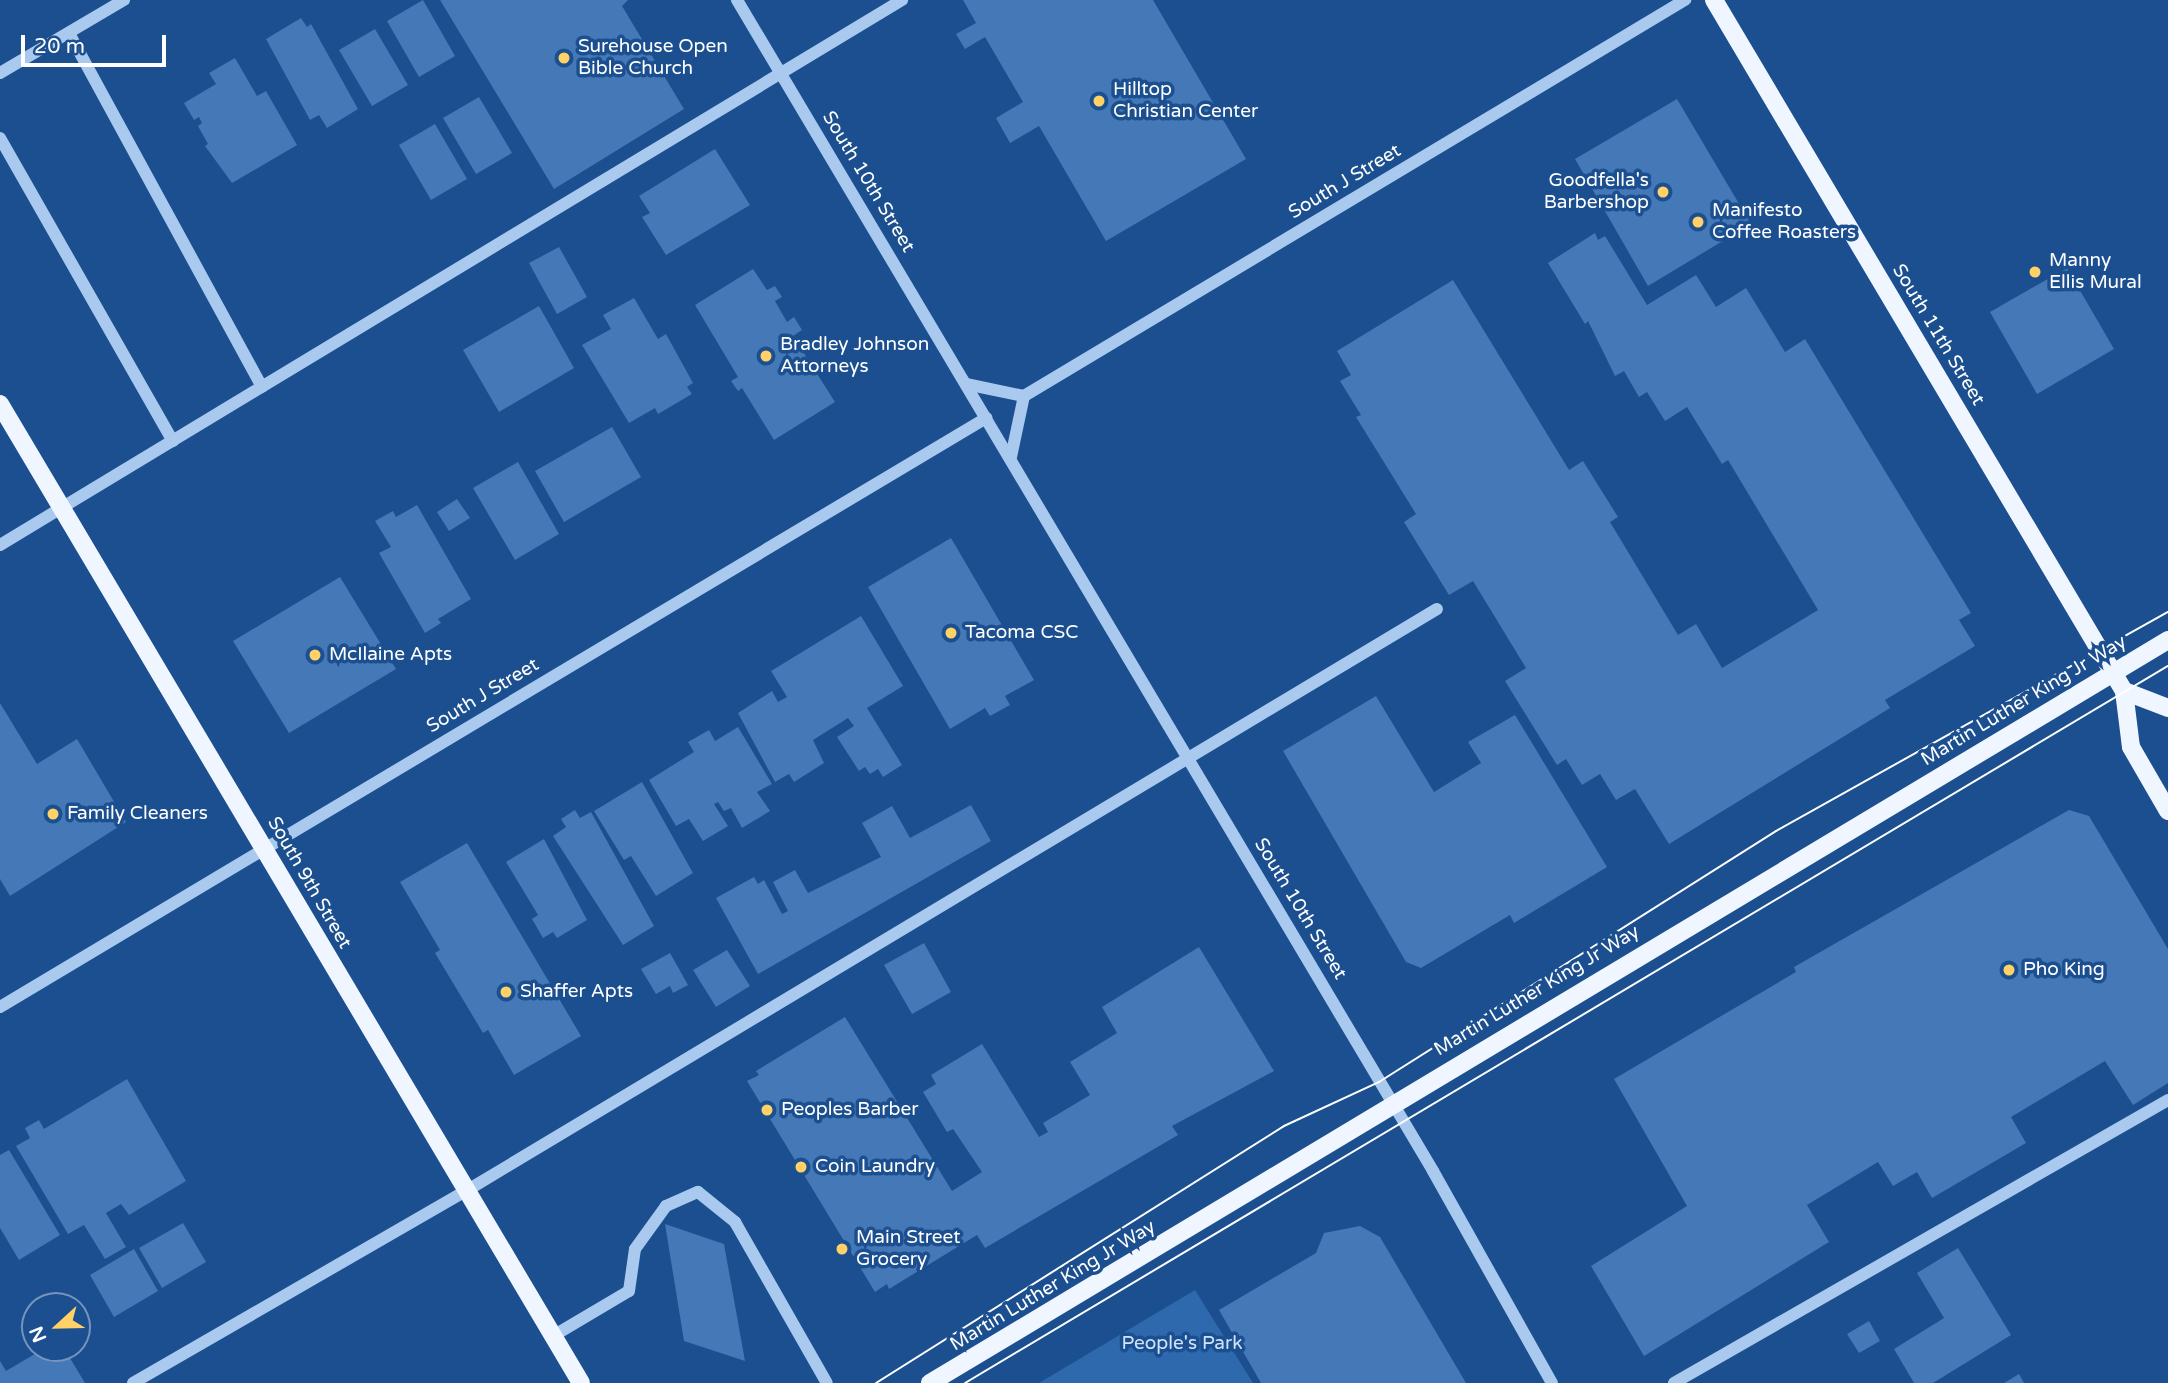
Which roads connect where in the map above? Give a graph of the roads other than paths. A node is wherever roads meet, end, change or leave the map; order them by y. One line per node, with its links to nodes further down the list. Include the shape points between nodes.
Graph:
1 (124, 0): 6 (street)
2 (737, 0): 7 (street, South 10th Street)
3 (902, 0): 7 (street)
4 (1685, 0): 12 (street, South J Street)
5 (1714, 0): 21 (main road, South 11th Street)
6 (69, 33): 8 (street); 11 (street)
7 (780, 73): 10 (street, South 10th Street); 11 (street)
8 (0, 74)
9 (0, 138): 15 (street)
10 (966, 384): 12 (street); 14 (street, South 10th Street)
11 (262, 387): 15 (street)
12 (1024, 396): 16 (street)
13 (0, 404): 17 (main road, South 9th Street)
14 (986, 418): 16 (street, South 10th Street); 26 (street, South J Street)
15 (173, 442): 17 (street)
16 (1011, 457): 24 (street, South 10th Street)
17 (62, 509): 18 (street); 26 (main road, South 9th Street)
18 (0, 545)
19 (1437, 609): 24 (street)
20 (2168, 640): 21 (main road, Martin Luther King Jr Way)
21 (2113, 672): 22 (main road, South 11th Street); 29 (main road, Martin Luther King Jr Way)
22 (2124, 691): 23 (main road); 25 (main road, South 11th Street, via 2131,747)
23 (2168, 708)
24 (1186, 757): 29 (street, South 10th Street); 30 (street)
25 (2168, 811)
26 (264, 849): 27 (street, South J Street); 30 (main road, South 9th Street)
27 (0, 1007)
28 (2168, 1100): 37 (street)
29 (1391, 1102): 35 (main road, Martin Luther King Jr Way, via 1178,1237); 36 (street, South 10th Street)
30 (467, 1191): 31 (main road, South 9th Street); 32 (street)
31 (553, 1336): 33 (main road, South 9th Street); 34 (street, via 629,1291 635,1249 658,1216 666,1206 698,1192 735,1222)
32 (133, 1383)
33 (581, 1383)
34 (827, 1383)
35 (930, 1383)
36 (1552, 1383)
37 (1674, 1383)

